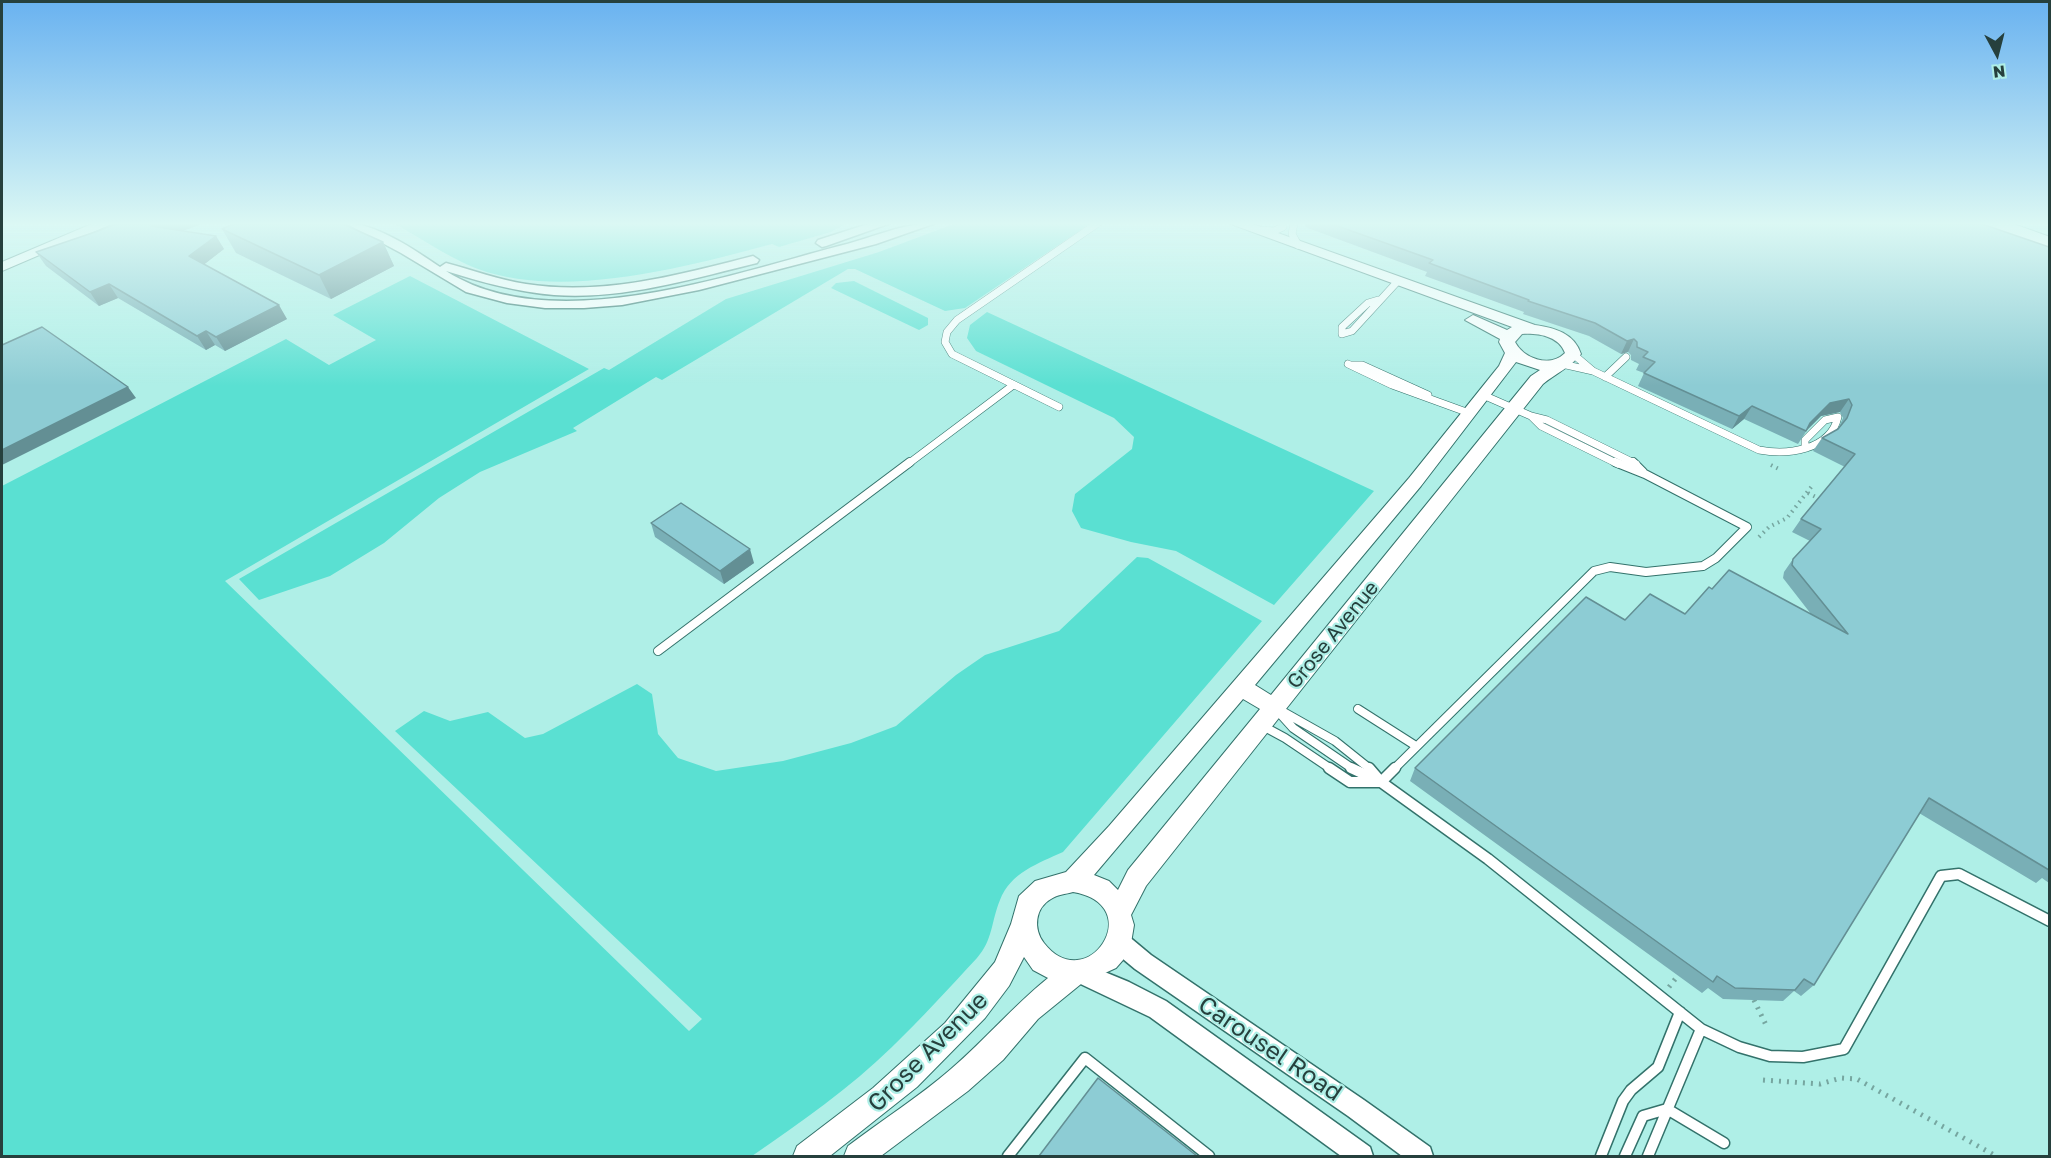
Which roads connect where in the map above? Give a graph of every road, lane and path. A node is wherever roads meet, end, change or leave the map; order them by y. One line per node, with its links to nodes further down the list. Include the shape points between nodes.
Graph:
1 (449, 277): 4 (street, via 470,288 522,302 584,304 634,300)
2 (479, 277): 3 (street, via 528,288 593,291)
3 (685, 277)
4 (734, 277)
5 (1020, 277): 16 (lane, via 957,320 947,332 945,342 952,354)
6 (1371, 277): 8 (street)
7 (1374, 277): 8 (street)
8 (1393, 285): 9 (lane); 10 (street); 11 (street, via 1456,311)
9 (1378, 300): 9 (lane, via 1377,306 1352,331 1342,334 1342,327 1368,303)
10 (1532, 329): 11 (street, via 1513,332); 13 (street, via 1565,340 1571,347)
11 (1510, 345): 13 (street, via 1533,363); 17 (street, Grose Avenue, via 1506,367)
12 (1626, 357): 15 (lane)
13 (1564, 361): 14 (lane); 14 (lane); 20 (street, Grose Avenue, via 1538,380)
14 (1593, 371): 15 (lane)
15 (1605, 377): 22 (lane, via 1759,450 1780,454)
16 (1012, 386): 19 (lane); 29 (lane)
17 (1483, 395): 20 (lane); 21 (street, Grose Avenue)
18 (1434, 398): 18 (lane, via 1417,395 1348,364 1362,365); 21 (lane)
19 (1059, 407)
20 (1522, 412): 31 (street, Grose Avenue); 34 (lane, via 1747,527 1703,566 1646,572 1610,567 1594,571)
21 (1469, 413): 30 (street, Grose Avenue)
22 (1805, 447): 22 (lane, via 1805,440 1818,427 1838,417 1837,425 1817,444)
23 (1770, 465): 24 (path)
24 (1781, 470)
25 (1812, 486): 26 (path)
26 (1808, 493): 27 (path); 28 (path, via 1787,518 1769,527)
27 (1820, 499)
28 (1755, 541)
29 (658, 651)
30 (1240, 687): 31 (street); 36 (street, Grose Avenue)
31 (1275, 708): 33 (street, Grose Avenue); 35 (lane, via 1302,734 1360,774)
32 (1358, 709): 34 (lane)
33 (1261, 725): 35 (lane, via 1350,782); 37 (street, Grose Avenue, via 1137,878)
34 (1416, 746): 35 (lane)
35 (1381, 782): 45 (lane, via 1496,866)
36 (1073, 881): 37 (street, via 1102,890); 39 (street, via 1054,884 1038,893 1029,903)
37 (1119, 914): 40 (street)
38 (2049, 921): 47 (lane, via 1959,874 1941,876 1844,1049 1806,1058 1780,1058 1730,1045)
39 (1023, 926): 41 (street, via 1026,942 1035,956 1048,966); 51 (street, Grose Avenue, via 996,983 944,1041 862,1117)
40 (1119, 942): 41 (street, via 1100,965); 56 (street, Carousel Road)
41 (1076, 972): 52 (street, Grose Avenue, via 1029,1010 958,1081); 55 (street, Carousel Road, via 1158,1009)
42 (1676, 978): 43 (path)
43 (1669, 987)
44 (1754, 1000): 46 (path)
45 (1680, 1012): 47 (lane); 57 (lane, via 1658,1067 1623,1101)
46 (1766, 1025)
47 (1701, 1029): 49 (lane)
48 (1764, 1080): 60 (path, via 1820,1084 1841,1078 1857,1079)
49 (1667, 1109): 50 (lane); 58 (lane, via 1642,1116); 59 (lane)
50 (1724, 1143)
51 (807, 1156)
52 (858, 1156)
53 (1008, 1156): 54 (lane, via 1085,1058)
54 (1209, 1156)
55 (1360, 1156)
56 (1421, 1156)
57 (1601, 1156)
58 (1625, 1156)
59 (1648, 1156)
60 (1996, 1156)

